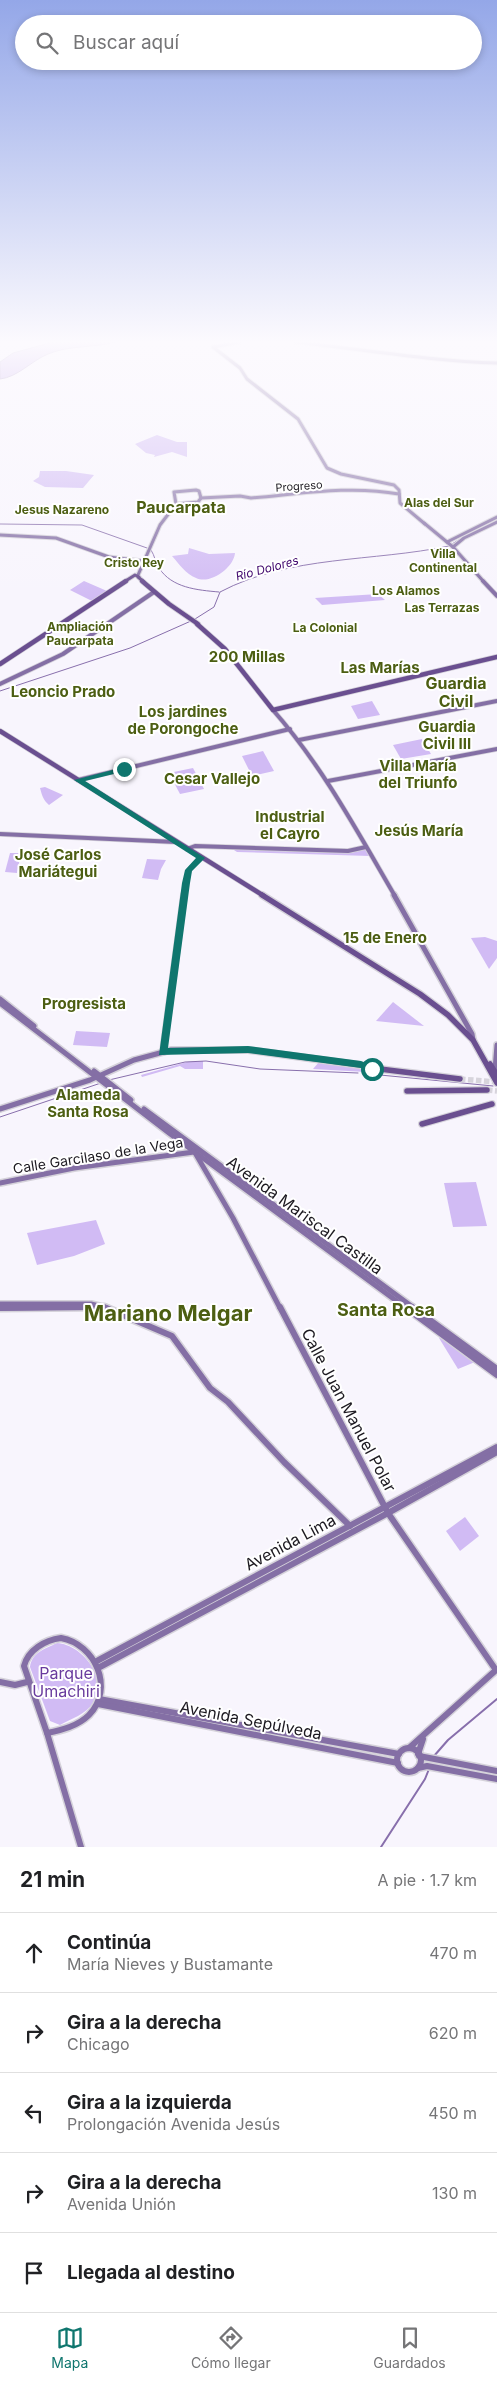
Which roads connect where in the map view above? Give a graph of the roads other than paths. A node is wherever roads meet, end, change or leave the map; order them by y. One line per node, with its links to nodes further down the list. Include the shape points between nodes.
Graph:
1 (303, 428): 2 (street, via 325,466 341,474 391,483 398,488)
2 (399, 494): 3 (street, Progreso, via 355,490 251,498); 8 (street, via 400,502)
3 (201, 498): 4 (street, Progreso, via 198,502); 4 (street, via 196,490 174,492)
4 (176, 504): 9 (street, via 165,517)
5 (497, 517): 8 (street)
6 (497, 522): 8 (street)
7 (0, 535): 9 (street, via 56,538 109,557)
8 (451, 545): 12 (street)
9 (143, 561): 10 (street)
10 (137, 575): 11 (main road); 14 (main road)
11 (154, 592): 15 (street, via 62,657); 17 (main road, via 221,645)
12 (497, 596)
13 (497, 656): 17 (main road)
14 (0, 666)
15 (0, 684)
16 (497, 701): 20 (street)
17 (274, 709): 18 (street)
18 (290, 729): 20 (street); 22 (street)
19 (0, 731): 22 (main road)
20 (299, 740): 23 (street)
21 (497, 749): 23 (street)
22 (78, 780): 25 (main road)
23 (328, 781): 26 (street)
24 (0, 834): 25 (street)
25 (176, 842): 27 (main road)
26 (366, 847): 27 (street, via 348,851 195,846); 31 (street, via 429,955)
27 (188, 849): 28 (main road)
28 (201, 858): 31 (main road, via 420,994); 33 (street, via 189,870 186,883)
29 (0, 999): 36 (street)
30 (0, 1003): 36 (street)
31 (474, 1042): 35 (main road); 38 (main road)
32 (497, 1044): 35 (street)
33 (163, 1052): 34 (street, via 248,1050 364,1066 368,1070); 36 (street, via 134,1060)
34 (372, 1068): 37 (main road)
35 (496, 1073)
36 (101, 1079): 42 (street); 44 (street, Avenida Mariscal Castilla)
37 (460, 1079)
38 (497, 1083)
39 (487, 1090): 40 (main road)
40 (407, 1091)
41 (492, 1104): 43 (main road)
42 (0, 1110)
43 (422, 1124)
44 (197, 1151): 45 (street, Calle Garcilaso de la Vega, via 74,1168); 49 (street, Avenida Mariscal Castilla); 50 (street, Avenida Mariscal Castilla); 53 (street, Calle Juan Manuel Polar)
45 (0, 1183)
46 (0, 1304): 47 (street)
47 (102, 1306): 48 (street); 54 (street, via 168,1333 210,1388 228,1402)
48 (0, 1308)
49 (497, 1369)
50 (497, 1375)
51 (497, 1446): 53 (street, Avenida Lima)
52 (497, 1452): 53 (street, Avenida Lima)
53 (386, 1510): 54 (street, Avenida Lima); 56 (street, Calle Juan Manuel Polar)
54 (352, 1528): 55 (street, Avenida Lima)
55 (97, 1665): 58 (street, via 80,1645 70,1639 56,1638 35,1649 24,1662); 59 (street, via 101,1690)
56 (496, 1670): 61 (street)
57 (0, 1682): 58 (street, via 15,1685)
58 (27, 1682): 60 (street)
59 (98, 1702): 60 (street, via 79,1722 64,1730); 63 (street, Avenida Sepúlveda); 65 (street, Avenida Sepúlveda)
60 (47, 1733): 70 (street)
61 (423, 1737): 62 (street); 64 (street)
62 (409, 1748): 63 (street); 64 (street)
63 (399, 1754): 65 (street)
64 (418, 1755): 66 (street); 67 (street)
65 (398, 1763): 67 (street, via 406,1772 414,1772)
66 (432, 1763): 67 (street); 68 (street); 69 (street)
67 (418, 1768)
68 (497, 1771)
69 (497, 1779)
70 (81, 1847)

